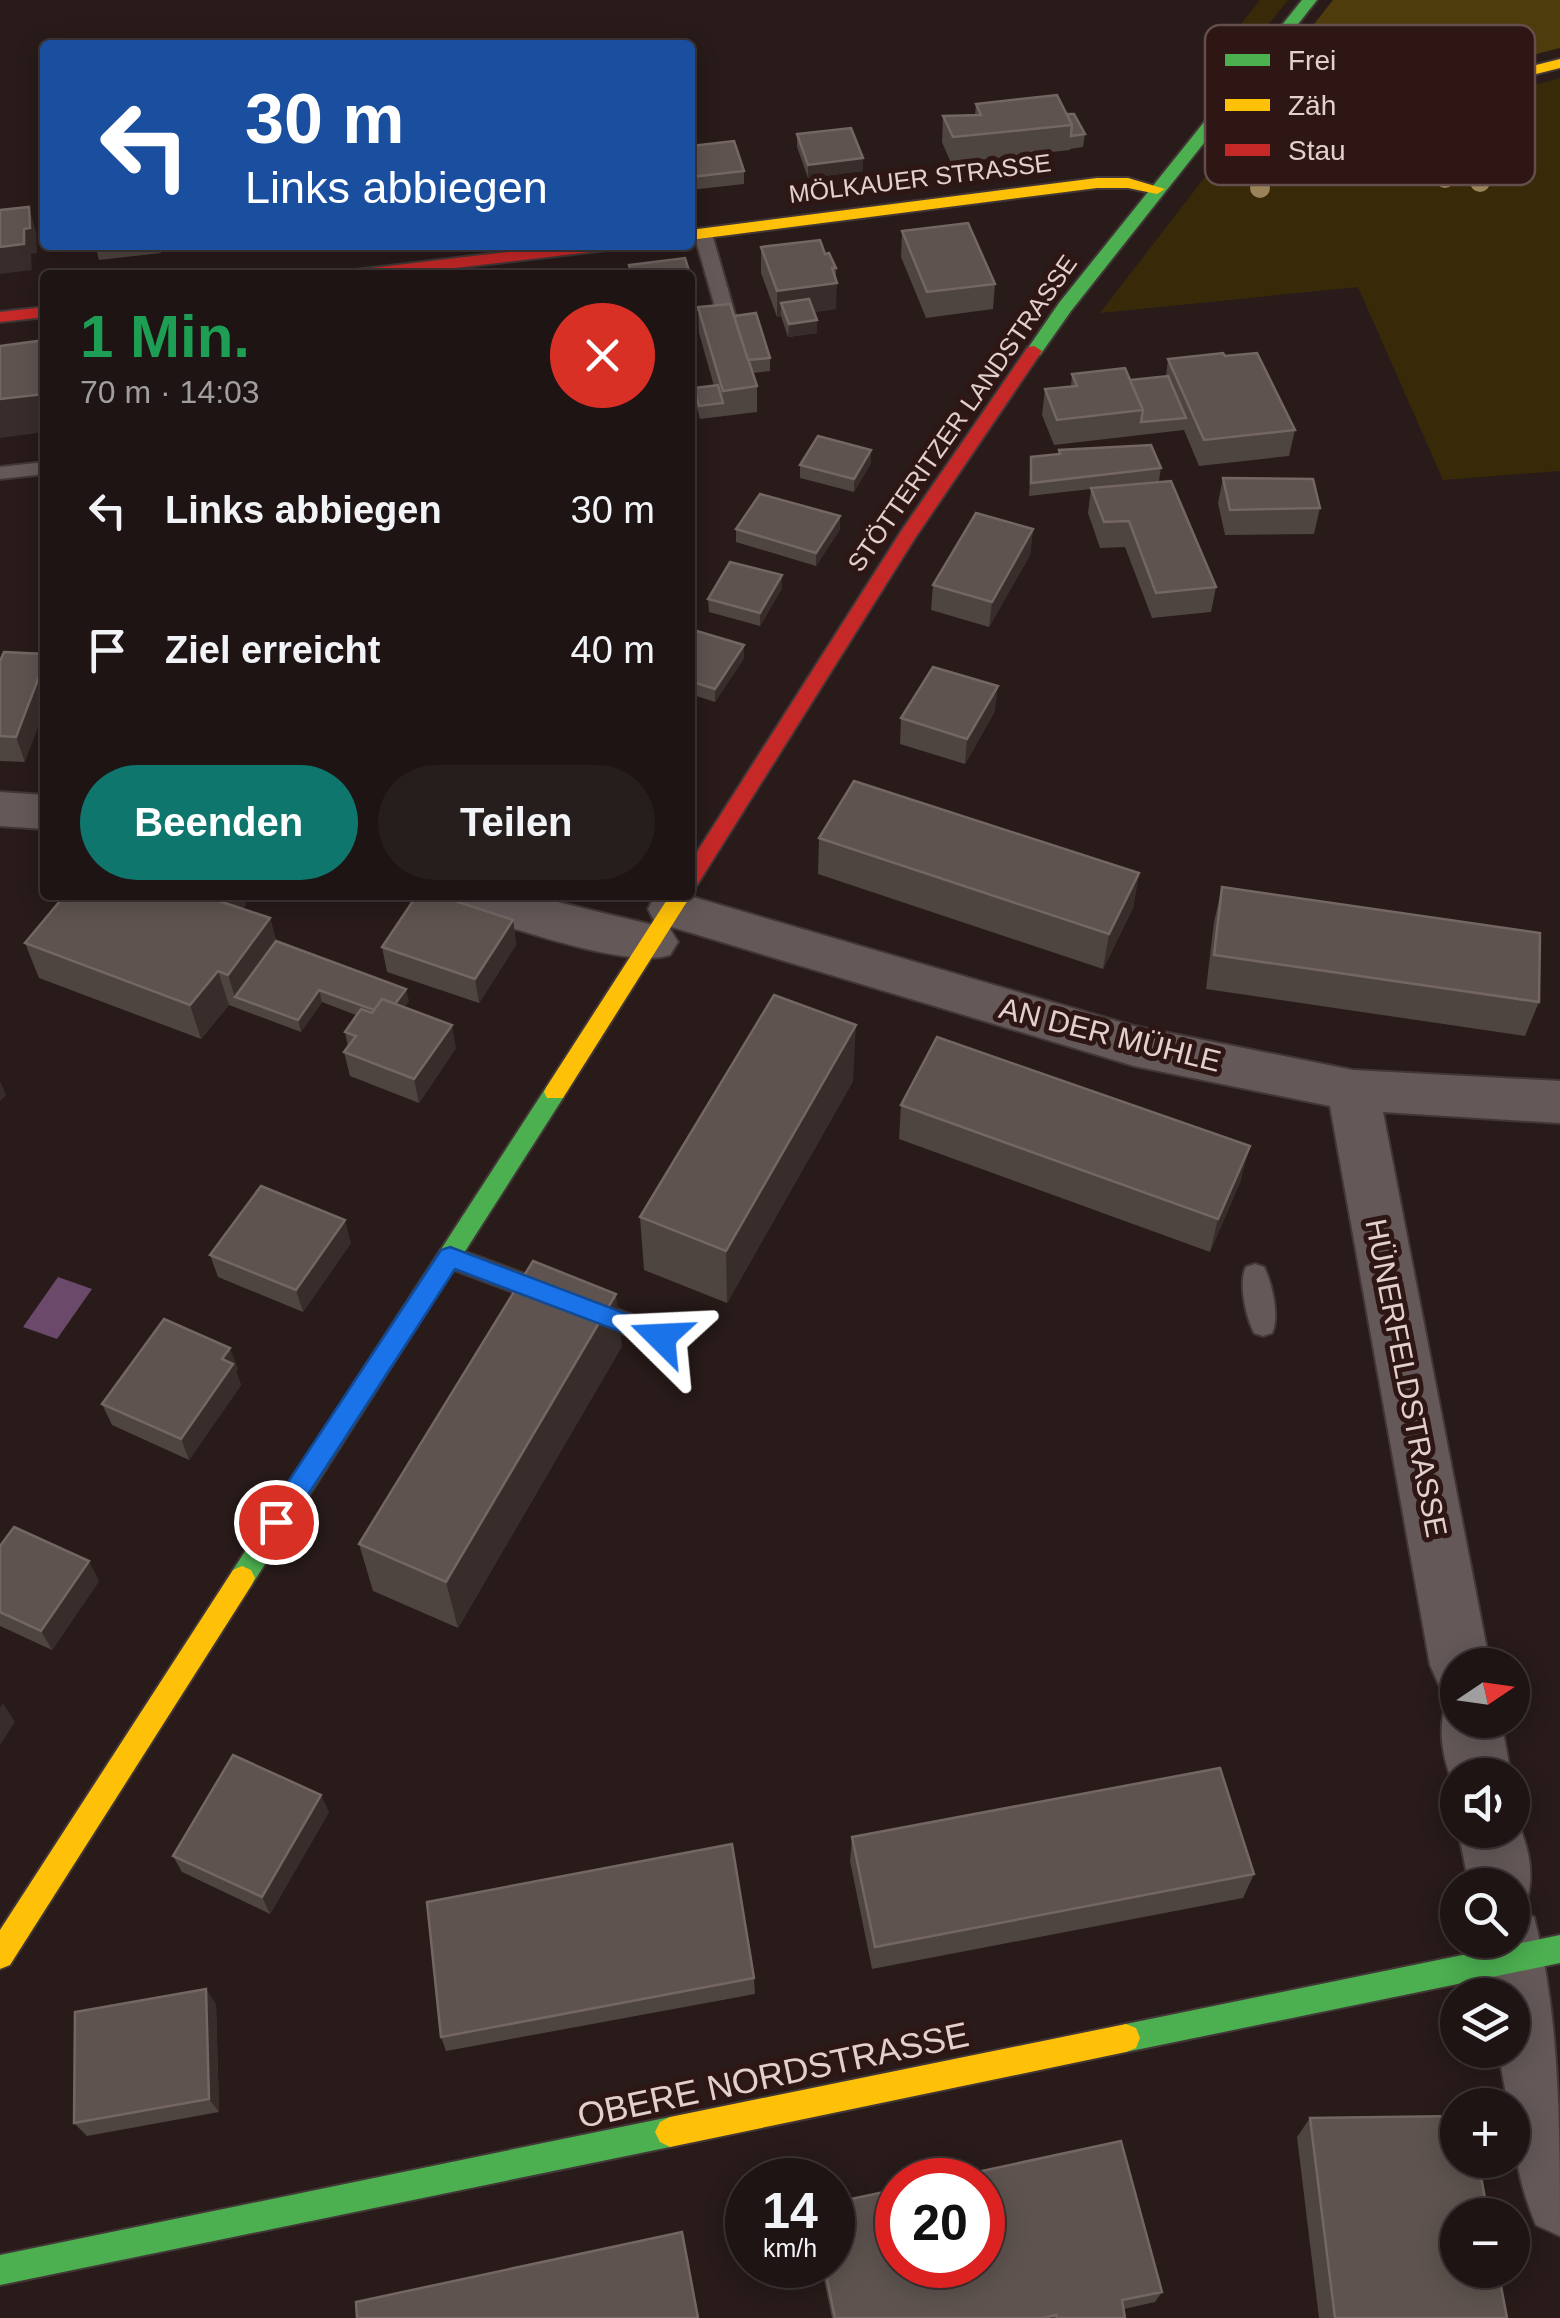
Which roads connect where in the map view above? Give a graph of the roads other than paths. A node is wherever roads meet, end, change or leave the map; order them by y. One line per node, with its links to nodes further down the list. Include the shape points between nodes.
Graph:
1 (1310, 0): 2 (main road, STÖTTERITZER LANDSTRASSE)
2 (1290, 25)
3 (1560, 63): 4 (main road)
4 (1535, 69)
5 (1205, 132): 6 (main road, STÖTTERITZER LANDSTRASSE)
6 (1157, 190): 7 (main road, MÖLKAUER STRASSE, via 1097,183); 17 (main road, STÖTTERITZER LANDSTRASSE, via 1065,307 908,534)
7 (696, 234): 12 (lane)
8 (565, 250): 9 (main road)
9 (397, 270)
10 (40, 313): 11 (main road)
11 (0, 317)
12 (728, 321)
13 (40, 469): 14 (lane)
14 (0, 474)
15 (0, 809): 16 (street)
16 (40, 812)
17 (695, 873)
18 (482, 900): 19 (street, AN DER MÜHLE, via 574,926)
19 (674, 906): 20 (street, AN DER MÜHLE, via 1134,1046); 22 (main road, STÖTTERITZER LANDSTRASSE)
20 (1353, 1090): 21 (street, AN DER MÜHLE); 26 (street, HÜNERFELDSTRASSE)
21 (1560, 1102)
22 (450, 1257): 25 (lane); 27 (main road, STÖTTERITZER LANDSTRASSE)
23 (1255, 1275): 24 (lane)
24 (1263, 1325)
25 (661, 1337)
26 (1457, 1648)
27 (0, 1955)
28 (1485, 1958): 31 (main road, OBERE NORDSTRASSE)
29 (1529, 1958): 30 (street)
30 (1560, 2201)
31 (0, 2270)

